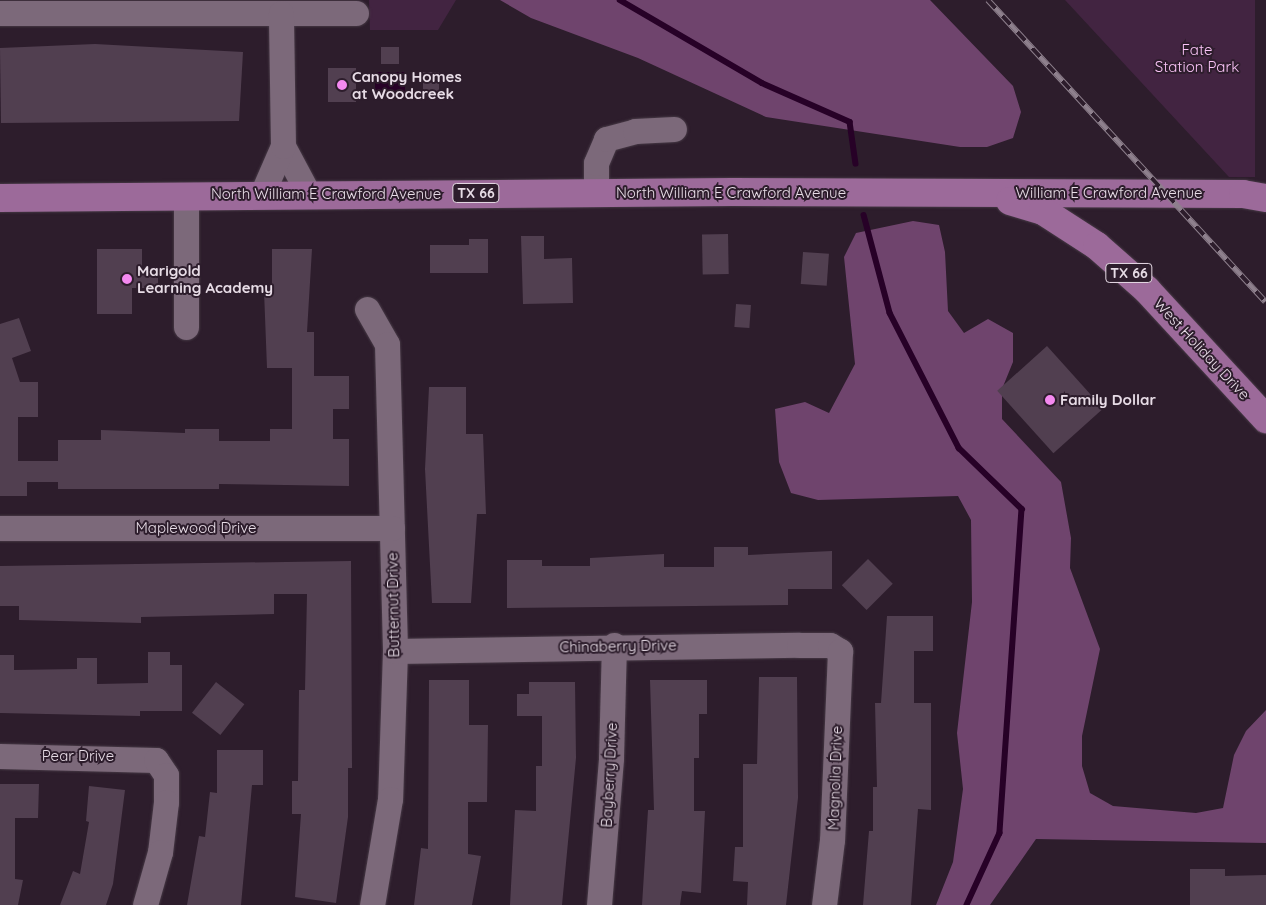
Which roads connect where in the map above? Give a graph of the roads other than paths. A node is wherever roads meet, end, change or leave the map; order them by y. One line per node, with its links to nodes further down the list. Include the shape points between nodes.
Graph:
1 (0, 13): 2 (street)
2 (281, 13): 3 (street); 5 (street)
3 (356, 13)
4 (674, 129): 8 (street, via 635,131 606,140 596,163)
5 (283, 146): 7 (street); 9 (street)
6 (952, 192): 8 (main road, North William E Crawford Avenue / TX 66); 12 (main road, William E Crawford Avenue, via 1243,194); 15 (main road, West Holiday Drive / TX 66, via 1011,201 1068,224 1147,290)
7 (308, 193): 8 (main road, North William E Crawford Avenue / TX 66); 9 (main road, North William E Crawford Avenue / TX 66)
8 (596, 193)
9 (262, 194): 10 (main road, North William E Crawford Avenue / TX 66)
10 (186, 195): 11 (main road, North William E Crawford Avenue / TX 66); 14 (street)
11 (0, 198)
12 (1266, 198)
13 (367, 309): 17 (street, Butternut Drive, via 387,344)
14 (186, 327)
15 (1266, 418)
16 (0, 528): 17 (street, Maplewood Drive)
17 (392, 528): 19 (street, Butternut Drive)
18 (614, 645): 19 (street, Chinaberry Drive); 20 (street, Chinaberry Drive, via 807,645); 24 (street, Bayberry Drive, via 611,758)
19 (395, 651): 23 (street, Butternut Drive, via 390,798)
20 (840, 651): 25 (street, Magnolia Drive, via 832,840)
21 (0, 756): 22 (street, Pear Drive, via 156,760 166,775 166,802 160,852)
22 (145, 905)
23 (372, 905)
24 (599, 905)
25 (824, 905)

